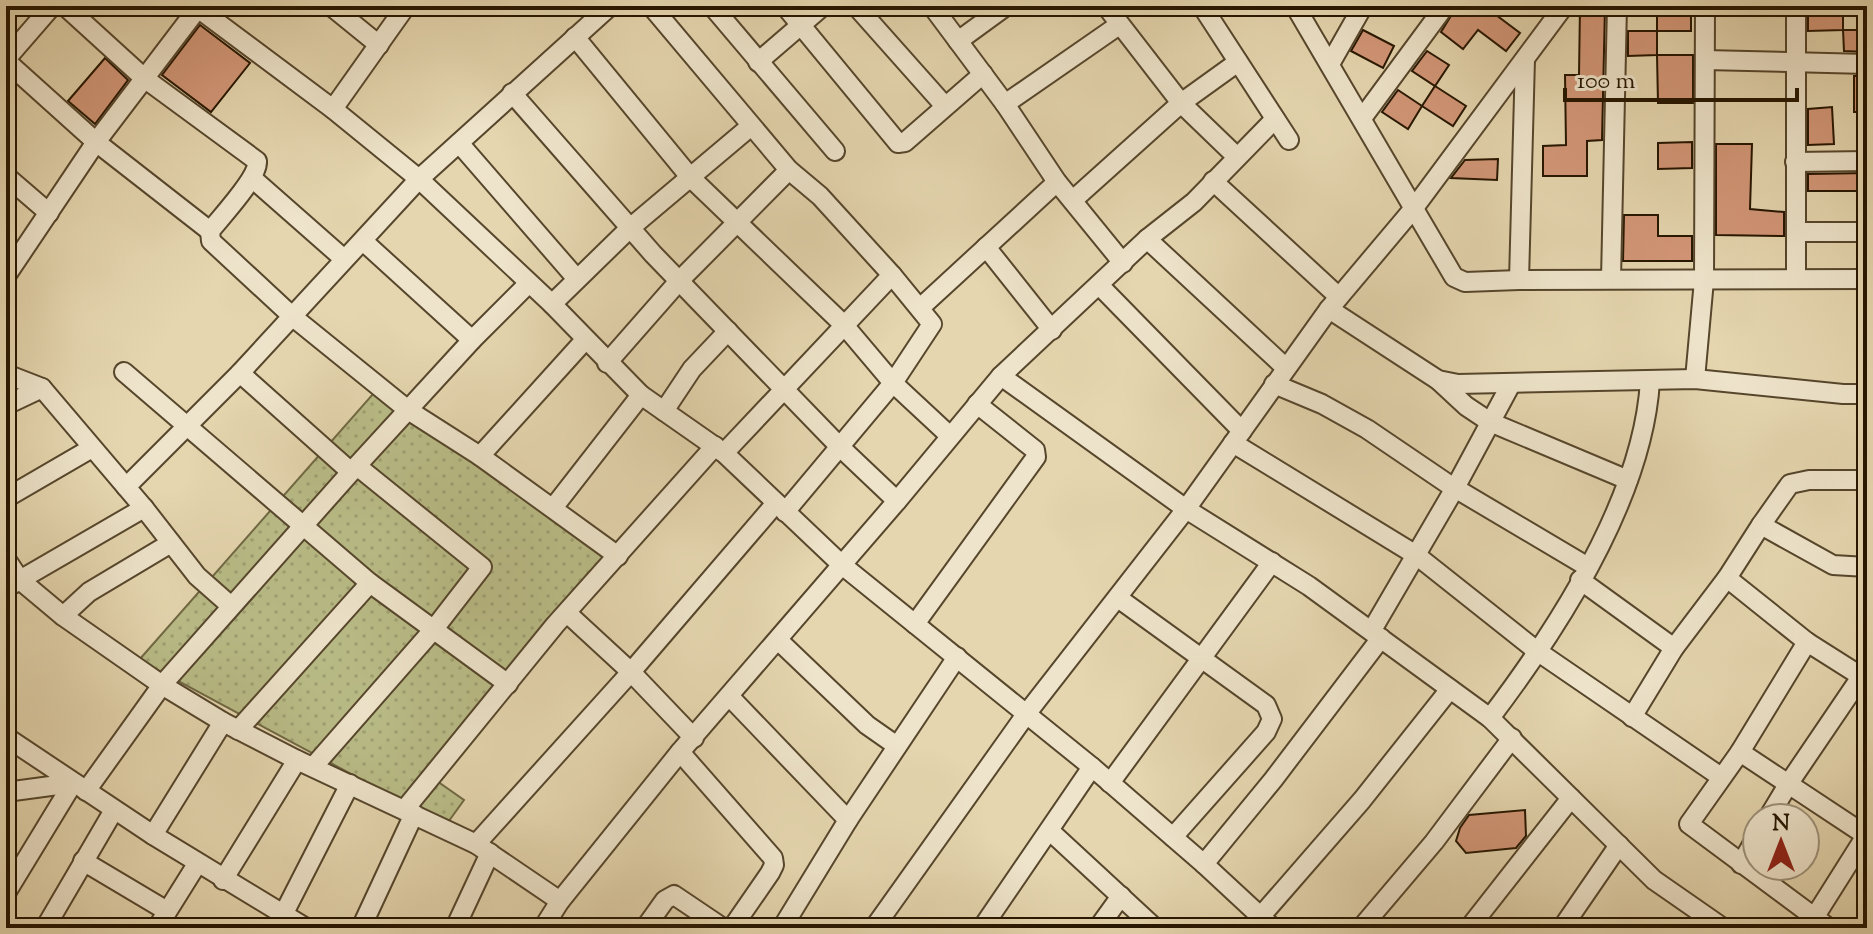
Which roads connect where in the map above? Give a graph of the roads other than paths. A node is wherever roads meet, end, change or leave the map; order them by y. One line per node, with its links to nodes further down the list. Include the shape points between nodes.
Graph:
1 (52, 6): 29 (street)
2 (65, 6): 37 (street)
3 (331, 6): 27 (street)
4 (406, 6): 27 (street)
5 (610, 6): 25 (street)
6 (651, 6): 45 (street)
7 (712, 6): 32 (street)
8 (785, 6): 23 (street)
9 (823, 6): 23 (street)
10 (856, 6): 41 (street)
11 (932, 6): 26 (street)
12 (1006, 6): 26 (street)
13 (1106, 6): 24 (street)
14 (1202, 6): 33 (street)
15 (1295, 6): 34 (street)
16 (1363, 6): 34 (street)
17 (1445, 6): 43 (street)
18 (1564, 6): 28 (street)
19 (1617, 6): 76 (street)
20 (1705, 6): 30 (street)
21 (1796, 6): 31 (street)
22 (196, 7): 37 (street); 42 (street)
23 (801, 25): 32 (street); 41 (street, via 898,143)
24 (1119, 25): 39 (street); 40 (street)
25 (575, 37): 38 (street); 55 (street)
26 (958, 41): 36 (street)
27 (379, 45): 42 (street)
28 (1525, 59): 61 (street); 79 (street)
29 (6, 60): 47 (street)
30 (1705, 60): 31 (street); 80 (street)
31 (1797, 60): 35 (street); 52 (street)
32 (758, 62): 49 (street)
33 (1238, 62): 39 (street); 44 (street)
34 (1330, 64): 43 (street)
35 (1867, 64)
36 (983, 74): 40 (street); 41 (street)
37 (144, 78): 47 (street); 56 (street, via 257,161)
38 (512, 93): 48 (street); 64 (street)
39 (1181, 103): 50 (street); 60 (street)
40 (1005, 104): 59 (street)
41 (944, 105)
42 (333, 109): 57 (street)
43 (1363, 117): 61 (street)
44 (1275, 119): 46 (street); 50 (street)
45 (751, 126): 53 (street); 55 (street)
46 (1289, 140)
47 (96, 142): 62 (street); 65 (street)
48 (459, 143): 57 (street); 75 (street)
49 (835, 151)
50 (1237, 157): 58 (street)
51 (1867, 161): 52 (street)
52 (1795, 162): 66 (street)
53 (789, 170): 63 (street); 73 (street)
54 (6, 176): 62 (street)
55 (690, 177): 63 (street); 64 (street)
56 (252, 178): 65 (street); 71 (street)
57 (419, 179): 69 (street); 82 (street)
58 (1213, 181): 68 (street); 84 (street)
59 (1057, 182): 60 (street); 70 (street)
60 (1073, 200): 72 (street)
61 (1414, 208): 79 (street, via 1454,277 1465,282); 84 (street)
62 (49, 213): 74 (street)
63 (738, 223): 81 (street); 88 (street)
64 (630, 228): 75 (street); 81 (street)
65 (210, 231): 87 (street, via 211,241)
66 (1796, 232): 67 (street); 77 (street)
67 (1867, 232)
68 (1147, 239): 72 (street); 94 (street)
69 (363, 241): 71 (street); 91 (street)
70 (986, 247): 86 (street); 89 (street)
71 (344, 259): 87 (street)
72 (1123, 263): 83 (street)
73 (892, 275): 86 (street); 88 (street)
74 (6, 276)
75 (577, 279): 85 (street)
76 (1611, 279): 79 (street); 80 (street)
77 (1796, 279): 78 (street); 80 (street)
78 (1867, 279)
79 (1519, 280)
80 (1704, 280): 99 (street)
81 (679, 281): 90 (street); 93 (street)
82 (528, 284): 85 (street); 91 (street)
83 (1099, 285): 89 (street); 116 (street)
84 (1334, 303): 94 (street); 100 (street)
85 (552, 304): 92 (street)
86 (920, 308): 102 (street, via 932,328)
87 (293, 317): 96 (street); 111 (street)
88 (844, 325): 102 (street); 106 (street)
89 (1052, 330): 98 (street)
90 (728, 331): 106 (street); 112 (street, via 692,369)
91 (472, 340): 111 (street)
92 (585, 340): 93 (street); 120 (street)
93 (607, 363): 108 (street)
94 (1286, 368): 103 (street)
95 (124, 372): 114 (street)
96 (240, 373): 114 (street); 121 (street)
97 (6, 374): 105 (street)
98 (1001, 376): 109 (street); 131 (street)
99 (1695, 379): 101 (street); 107 (street)
100 (1438, 380): 104 (street); 113 (street)
101 (1650, 381): 104 (street); 122 (street, via 1641,440)
102 (893, 383): 115 (street); 117 (street)
103 (1274, 384): 116 (street); 125 (street, via 1367,429)
104 (1511, 384): 113 (street)
105 (42, 388): 110 (street); 118 (street)
106 (785, 388): 117 (street); 119 (street)
107 (1867, 394)
108 (641, 395): 112 (street); 129 (street)
109 (977, 404): 115 (street); 149 (street, via 1035,450 1036,457)
110 (6, 405)
111 (408, 410): 120 (street); 121 (street)
112 (664, 411): 119 (street)
113 (1490, 422): 122 (street); 125 (street)
114 (186, 426): 124 (street); 133 (street)
115 (950, 436): 127 (street)
116 (1237, 437): 131 (street); 135 (street)
117 (839, 446): 127 (street); 130 (street)
118 (92, 448): 124 (street); 126 (street)
119 (719, 450): 130 (street); 136 (street)
120 (480, 456): 129 (street)
121 (354, 469): 133 (street); 150 (street, via 482,567)
122 (1628, 480): 141 (street)
123 (1867, 480): 132 (street, via 1790,484)
124 (126, 487): 128 (street)
125 (1455, 488): 135 (street); 141 (street)
126 (6, 498)
127 (897, 501): 139 (street)
128 (144, 508): 134 (street); 144 (street)
129 (553, 508): 136 (street)
130 (780, 508): 139 (street); 158 (street)
131 (1186, 509): 138 (street); 145 (street)
132 (1761, 525): 140 (street, via 1833,565); 142 (street)
133 (302, 526): 143 (street); 146 (street)
134 (171, 543): 146 (street); 148 (street, via 89,592)
135 (1416, 555): 151 (street); 155 (street)
136 (618, 556): 147 (street)
137 (6, 559): 144 (street)
138 (1272, 562): 151 (street); 157 (street)
139 (842, 565): 149 (street); 152 (street)
140 (1867, 567)
141 (1584, 574): 154 (street); 155 (street)
142 (1727, 578): 153 (street); 154 (street)
143 (370, 583): 150 (street); 167 (street)
144 (13, 584): 148 (street)
145 (1118, 598): 157 (street); 164 (street)
146 (231, 606): 161 (street)
147 (567, 613): 158 (street); 160 (street)
148 (63, 616): 161 (street)
149 (915, 624): 156 (street)
150 (434, 629): 160 (street); 174 (street)
151 (1376, 634): 162 (street); 195 (street, via 1273,780)
152 (778, 640): 163 (street); 171 (street, via 867,725)
153 (1807, 642): 159 (street); 173 (street)
154 (1674, 648): 165 (street)
155 (1537, 651): 165 (street); 166 (street)
156 (957, 657): 164 (street); 171 (street)
157 (1201, 658): 177 (street); 190 (street, via 1266,705 1272,719)
158 (631, 672): 169 (street); 192 (street)
159 (1865, 675): 178 (street)
160 (508, 684): 185 (street)
161 (162, 685): 167 (street); 180 (street)
162 (1450, 689): 166 (street); 204 (street)
163 (730, 697): 169 (street); 186 (street)
164 (1027, 713): 175 (street); 216 (street)
165 (1632, 717): 176 (street)
166 (1490, 718): 170 (street)
167 (231, 726): 174 (street); 188 (street)
168 (6, 737): 180 (street)
169 (694, 738): 172 (street)
170 (1512, 738): 182 (street); 220 (street)
171 (897, 746): 186 (street)
172 (680, 752): 201 (street); 214 (street, via 773,858 770,873)
173 (1740, 752): 176 (street); 178 (street)
174 (305, 763): 179 (street); 197 (street)
175 (1092, 767): 177 (street); 187 (street)
176 (1721, 777): 196 (street, via 1689,824)
177 (1110, 783): 190 (street)
178 (1789, 783): 183 (street); 189 (street)
179 (350, 784): 185 (street); 203 (street)
180 (80, 787): 181 (street); 184 (street); 199 (street)
181 (6, 792)
182 (1571, 798): 191 (street); 221 (street)
183 (1778, 802)
184 (114, 810): 188 (street); 193 (street)
185 (410, 812): 192 (street); 209 (street)
186 (848, 820): 215 (street)
187 (1050, 831): 200 (street); 217 (street)
188 (153, 835): 194 (street)
189 (1867, 835): 205 (street)
190 (1173, 837): 195 (street)
191 (1619, 845): 222 (street); 223 (street, via 1669,892)
192 (483, 848): 201 (street); 210 (street)
193 (83, 861): 202 (street); 206 (street)
194 (197, 864): 197 (street); 202 (street)
195 (1204, 864): 204 (street)
196 (1741, 864)
197 (223, 880): 203 (street)
198 (1766, 882): 205 (street)
199 (6, 893)
200 (1121, 896): 218 (street); 219 (street)
201 (560, 901): 211 (street)
202 (167, 911): 207 (street)
203 (283, 915): 208 (street)
204 (1267, 922)
205 (1822, 923)
206 (45, 928)
207 (157, 928)
208 (306, 928)
209 (361, 928)
210 (455, 928)
211 (543, 928)
212 (645, 928): 213 (street, via 674,895)
213 (723, 928)
214 (732, 928)
215 (782, 928)
216 (874, 928)
217 (982, 928)
218 (1098, 928)
219 (1155, 928)
220 (1361, 928)
221 (1469, 928)
222 (1562, 928)
223 (1723, 928)

